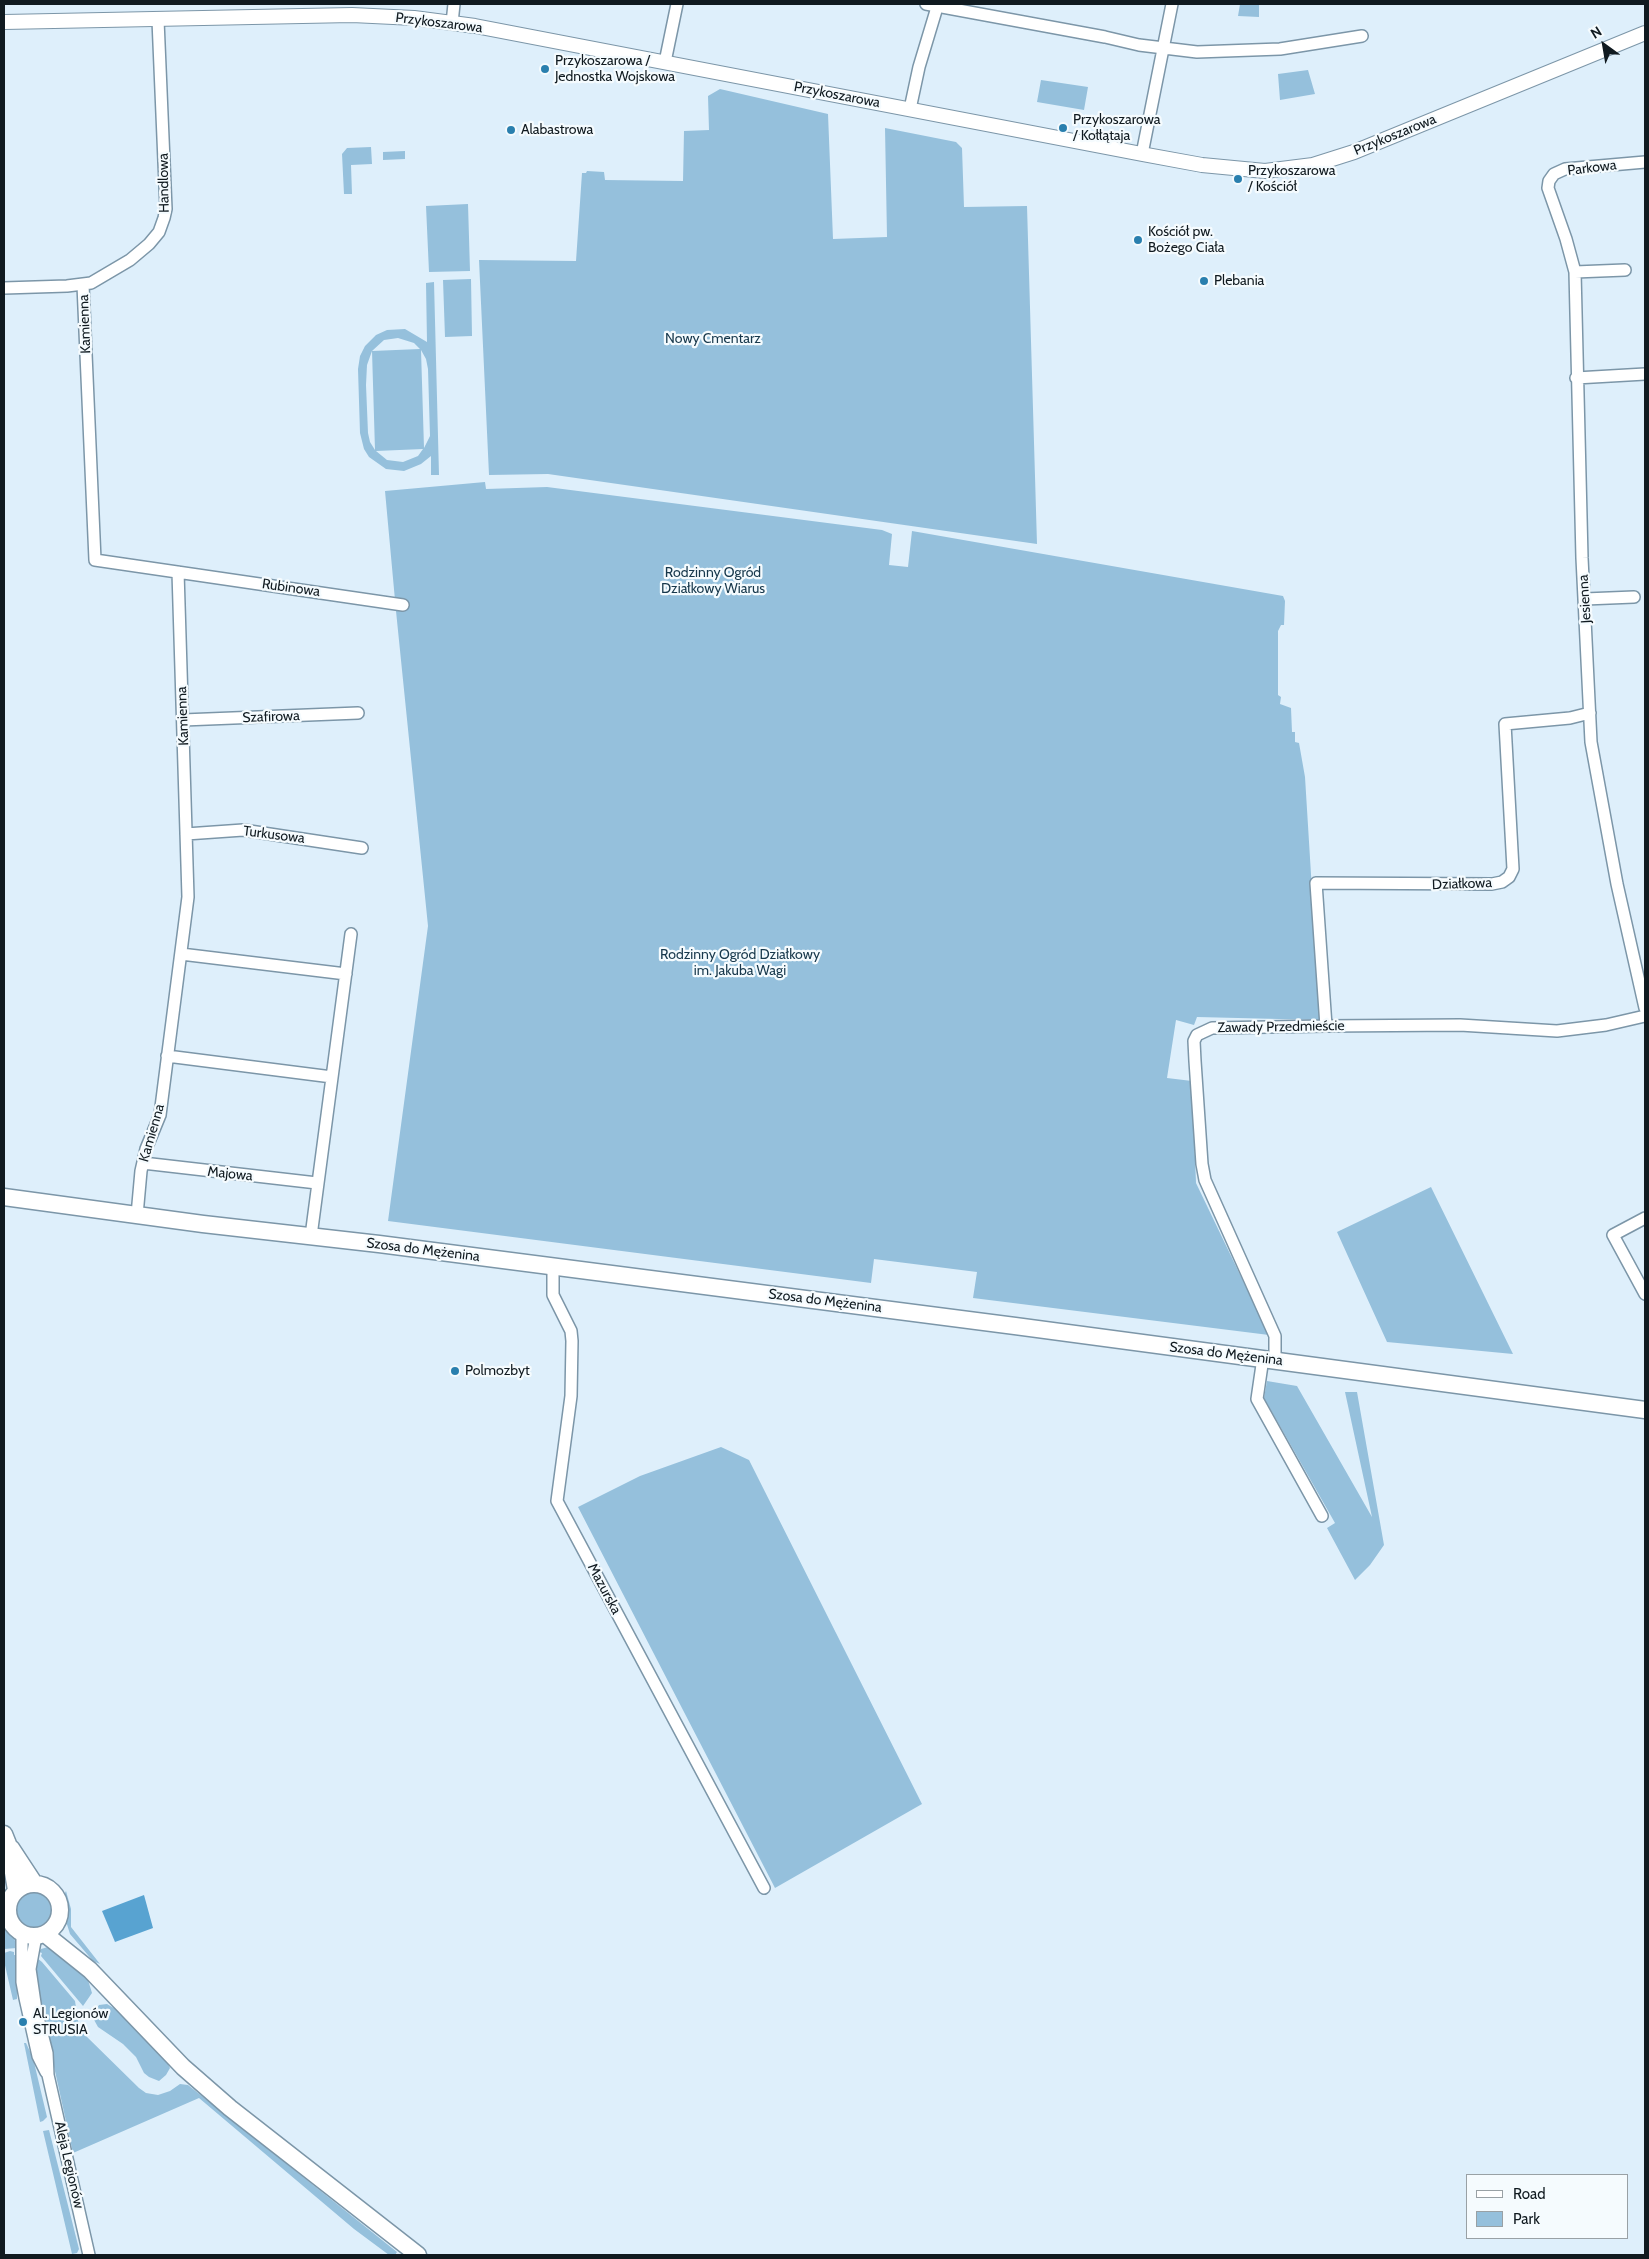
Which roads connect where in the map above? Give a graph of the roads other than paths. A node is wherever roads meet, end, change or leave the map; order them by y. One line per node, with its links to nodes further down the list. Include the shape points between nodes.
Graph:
1 (454, 4): 7 (street)
2 (677, 4): 11 (street)
3 (934, 4): 10 (street); 12 (street)
4 (1172, 4): 10 (street)
5 (158, 20): 6 (street, Przykoszarowa); 7 (street, Przykoszarowa, via 377,15); 18 (street, Handlowa, via 164,218 154,238 136,255 108,274)
6 (4, 22)
7 (452, 23): 11 (street, Przykoszarowa)
8 (1645, 33): 13 (street, Przykoszarowa, via 1354,152 1314,165 1248,170)
9 (1362, 36): 10 (street, via 1250,52)
10 (1164, 49): 13 (street)
11 (665, 62): 12 (street, Przykoszarowa)
12 (910, 110): 13 (street, Przykoszarowa)
13 (1142, 154)
14 (1645, 162): 15 (street, Parkowa, via 1565,169 1554,174)
15 (1548, 188): 17 (street, Jesienna)
16 (1625, 270): 17 (street)
17 (1574, 272): 21 (street, Jesienna)
18 (84, 284): 19 (street, Handlowa); 22 (street, Kamienna, via 94,560)
19 (4, 288)
20 (1645, 374): 21 (street)
21 (1576, 378): 24 (street, Jesienna)
22 (178, 572): 25 (street, Rubinowa); 28 (street, Kamienna)
23 (1634, 597): 24 (street)
24 (1585, 599): 27 (street, Jesienna)
25 (403, 605)
26 (358, 713): 28 (street, Szafirowa)
27 (1590, 713): 34 (street, Jesienna, via 1591,742 1617,884); 36 (street, Działkowa, via 1505,724 1513,858 1509,877 1502,882 1316,883)
28 (183, 720): 29 (street, Kamienna)
29 (186, 834): 30 (street, Turkusowa, via 244,830); 32 (street, Kamienna, via 188,897)
30 (362, 848)
31 (351, 934): 33 (street)
32 (181, 954): 33 (street); 37 (street, Kamienna)
33 (346, 974): 38 (street)
34 (1645, 1008)
35 (1645, 1016): 36 (street, Zawady Przedmieście, via 1558,1031 1460,1026)
36 (1326, 1026): 47 (street, Zawady Przedmieście, via 1212,1028 1201,1032 1194,1040 1205,1180 1275,1336)
37 (167, 1056): 38 (street); 39 (street, Kamienna, via 160,1115)
38 (332, 1077): 40 (street)
39 (143, 1163): 40 (street, Majowa); 42 (street, Kamienna)
40 (317, 1183): 44 (street)
41 (4, 1197): 42 (main road, Szosa do Mężenina)
42 (137, 1215): 44 (main road, Szosa do Mężenina)
43 (1645, 1218): 46 (street, via 1614,1235)
44 (311, 1236): 45 (main road, Szosa do Mężenina)
45 (553, 1266): 47 (main road, Szosa do Mężenina); 52 (street, Mazurska, via 553,1295 571,1331 572,1341 571,1396 558,1501)
46 (1645, 1294)
47 (1269, 1359): 48 (main road, Szosa do Mężenina); 49 (street, via 1257,1399)
48 (1645, 1410)
49 (1322, 1516)
50 (6, 1839): 51 (main road); 53 (main road)
51 (34, 1883): 53 (main road); 55 (main road, via 42,1884 54,1893 60,1907)
52 (764, 1888)
53 (16, 1890): 54 (main road)
54 (5, 1911): 56 (main road, via 14,1928)
55 (57, 1922): 56 (main road); 57 (main road)
56 (34, 1935): 57 (main road); 58 (street, Aleja Legionów, via 22,1975 25,1998 38,2056 48,2075)
57 (90, 1970): 59 (main road, via 176,2060 230,2108)
58 (89, 2255)
59 (418, 2255)

